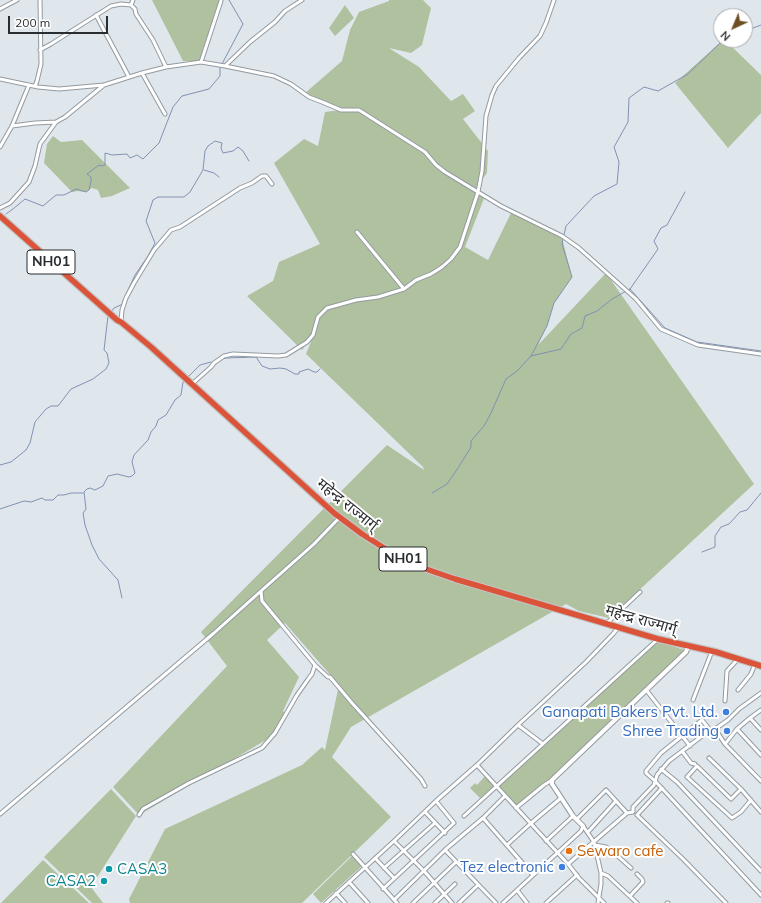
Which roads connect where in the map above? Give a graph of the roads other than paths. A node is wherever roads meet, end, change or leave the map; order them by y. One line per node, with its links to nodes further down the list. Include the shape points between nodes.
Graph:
1 (17, 0): 8 (street)
2 (40, 0): 10 (street)
3 (133, 0): 7 (street)
4 (299, 0): 12 (street)
5 (554, 0): 25 (street, via 540,36 518,58 492,95 486,116)
6 (221, 1): 11 (street)
7 (131, 5): 9 (street, via 111,6); 13 (street, via 156,45)
8 (0, 9)
9 (96, 15): 10 (street); 15 (street)
10 (40, 50): 19 (street, via 41,64)
11 (201, 62): 12 (street); 13 (street)
12 (225, 66): 25 (street, via 274,76 309,97 341,110 359,110 425,152 445,172)
13 (166, 67): 14 (street)
14 (142, 72): 15 (street); 20 (street)
15 (129, 77): 18 (street)
16 (0, 79): 17 (street)
17 (28, 85): 19 (street); 22 (street)
18 (104, 85): 19 (street, via 59,89); 21 (street)
19 (35, 86)
20 (165, 114)
21 (56, 122): 22 (street); 26 (street, via 40,144 29,182 10,203)
22 (12, 126): 23 (street)
23 (0, 147)
24 (272, 184): 30 (street, via 266,176 262,176 180,227 171,230 154,250 134,283)
25 (478, 192): 29 (street, via 460,247 451,259); 31 (street, via 562,236 579,248 636,299 661,329 698,344)
26 (0, 208)
27 (0, 216): 30 (highway, महेन्द्र राज्मार्ग् / NH01)
28 (358, 232): 29 (street)
29 (404, 289): 32 (street, via 327,308 318,317 313,335 307,342 286,355 224,356)
30 (119, 321): 32 (highway, महेन्द्र राज्मार्ग् / NH01)
31 (761, 354)
32 (191, 385): 33 (highway, महेन्द्र राज्मार्ग् / NH01)
33 (340, 518): 34 (street); 36 (highway, महेन्द्र राज्मार्ग् / NH01, via 392,553 426,569)
34 (261, 591): 42 (street, via 262,601); 82 (street)
35 (640, 592): 36 (street)
36 (607, 623): 37 (highway, महेन्द्र राज्मार्ग् / NH01)
37 (619, 626): 38 (highway, महेन्द्र राज्मार्ग् / NH01); 51 (street, via 586,662)
38 (658, 638): 39 (highway, महेन्द्र राज्मार्ग् / NH01); 57 (street)
39 (688, 646): 40 (highway, महेन्द्र राज्मार्ग् / NH01); 45 (street, via 686,652)
40 (712, 651): 41 (highway, महेन्द्र राज्मार्ग् / NH01); 47 (street)
41 (738, 659): 43 (highway, महेन्द्र राज्मार्ग् / NH01); 48 (street, via 727,671)
42 (315, 665): 70 (street, via 330,677); 83 (street, via 275,733 262,748 189,783 143,809)
43 (758, 665): 44 (street)
44 (738, 690)
45 (647, 691): 56 (street); 66 (street)
46 (761, 693): 52 (street)
47 (693, 700)
48 (725, 701)
49 (761, 710): 50 (street)
50 (750, 718): 53 (street); 55 (street)
51 (518, 725): 57 (street); 64 (street)
52 (715, 729): 54 (street); 58 (street)
53 (737, 729): 58 (street); 61 (street)
54 (710, 730): 56 (street, via 702,720); 59 (street)
55 (761, 730)
56 (682, 736): 59 (street); 67 (street, via 661,753 646,771)
57 (543, 744): 69 (street)
58 (725, 744): 68 (street)
59 (690, 746): 60 (street)
60 (682, 751): 63 (street, via 691,763); 65 (street)
61 (761, 755)
62 (709, 758): 72 (street)
63 (695, 764)
64 (476, 765): 69 (street); 76 (street)
65 (661, 769): 67 (street); 108 (street)
66 (552, 780): 74 (street); 78 (street)
67 (655, 780): 71 (street); 81 (street, via 654,785 632,807 633,812)
68 (761, 781)
69 (496, 785): 73 (street); 84 (street)
70 (425, 786)
71 (662, 788): 123 (street); 140 (street, via 637,815)
72 (741, 789): 75 (street); 75 (street, via 731,799 698,766 687,777 732,818)
73 (505, 796): 78 (street); 86 (street)
74 (561, 798): 85 (street); 88 (street)
75 (751, 800): 80 (street)
76 (436, 801): 79 (street); 91 (street, via 454,823)
77 (616, 801): 81 (street); 85 (street, via 606,790); 90 (street)
78 (516, 808): 88 (street)
79 (425, 812): 87 (street); 92 (street)
80 (761, 812)
81 (627, 813): 94 (street)
82 (0, 814)
83 (139, 815)
84 (464, 816)
85 (575, 817): 89 (street); 93 (street)
86 (482, 818): 95 (street); 96 (street)
87 (435, 823): 91 (street); 97 (street)
88 (530, 824): 93 (street); 95 (street)
89 (583, 826): 90 (street); 98 (street, via 581,831)
90 (588, 832): 94 (street)
91 (445, 833): 101 (street)
92 (394, 841): 97 (street); 100 (street)
93 (546, 841): 98 (street)
94 (595, 843): 103 (street); 106 (street, via 612,851); 109 (street)
95 (507, 845): 111 (street)
96 (446, 849): 102 (street); 107 (street)
97 (404, 850): 101 (street); 105 (street)
98 (557, 853): 103 (street); 111 (street)
99 (353, 854): 104 (street)
100 (375, 858): 104 (street); 105 (street)
101 (414, 861): 107 (street); 113 (street)
102 (456, 862): 115 (street); 117 (street)
103 (568, 864): 112 (street)
104 (365, 867): 114 (street); 118 (street)
105 (384, 868): 113 (street)
106 (631, 868)
107 (424, 871): 115 (street); 125 (street)
108 (761, 871)
109 (601, 873): 122 (street); 124 (street)
110 (637, 874): 122 (street, via 643,882)
111 (533, 875): 119 (street)
112 (577, 875): 124 (street); 136 (street)
113 (394, 878): 118 (street)
114 (349, 882): 120 (street); 128 (street)
115 (434, 882): 121 (street); 129 (street)
116 (454, 884): 121 (street)
117 (478, 885): 132 (street); 133 (street)
118 (383, 889): 125 (street)
119 (517, 890): 134 (street); 135 (street)
120 (336, 894): 126 (street); 127 (street)
121 (444, 894): 130 (street); 131 (street)
122 (630, 896): 139 (street)
123 (761, 896)
124 (599, 899): 137 (street); 138 (street)
125 (395, 901)
126 (326, 903)
127 (345, 903)
128 (368, 903)
129 (413, 903)
130 (436, 903)
131 (452, 903)
132 (459, 903)
133 (496, 903)
134 (503, 903)
135 (527, 903)
136 (546, 903)
137 (598, 903)
138 (604, 903)
139 (637, 903)
140 (726, 903)

